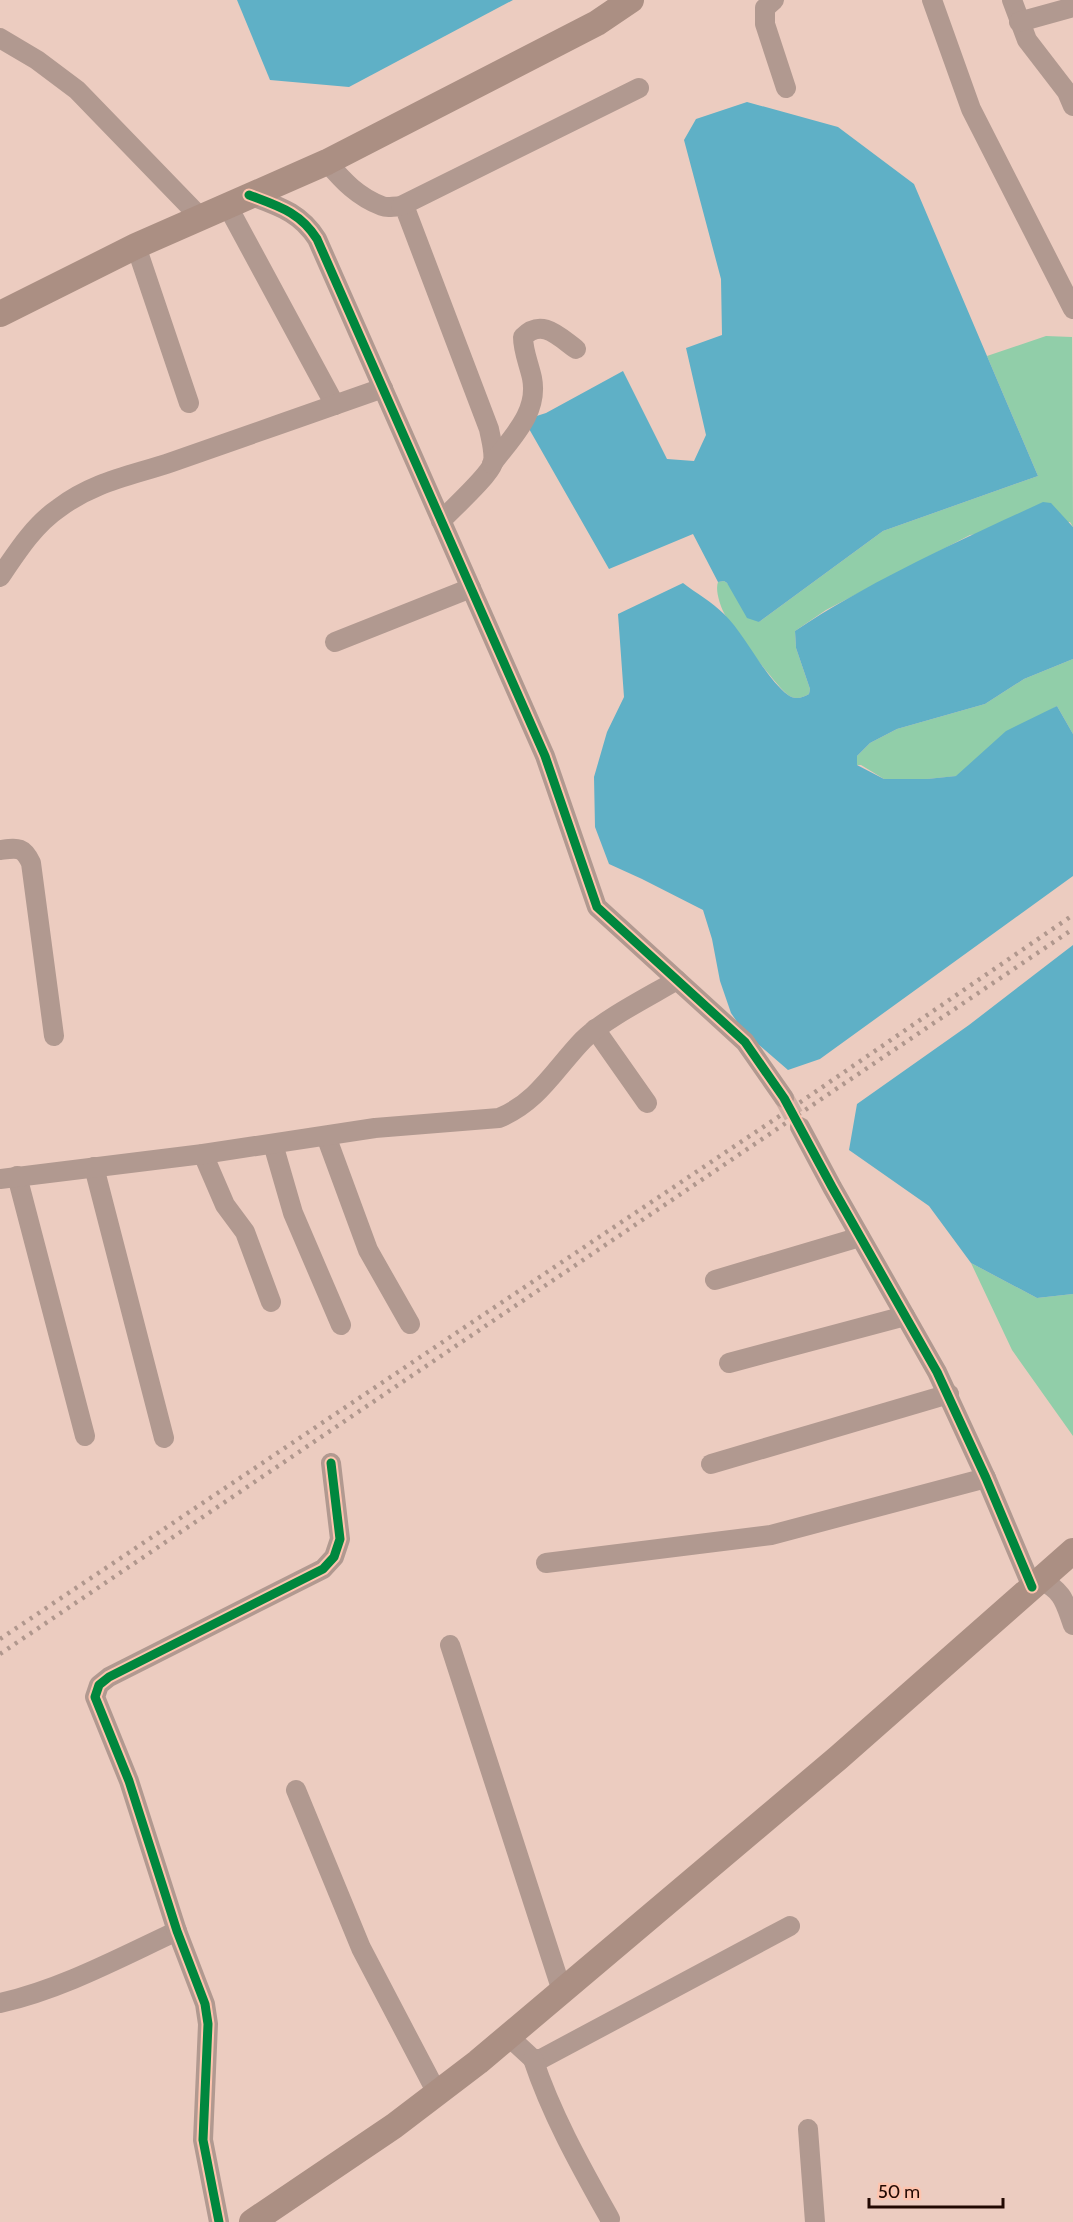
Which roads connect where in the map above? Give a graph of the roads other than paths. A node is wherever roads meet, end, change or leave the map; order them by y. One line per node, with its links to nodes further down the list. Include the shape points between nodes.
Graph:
1 (631, 0): 11 (main road, via 597,23)
2 (774, 0): 9 (street, via 765,8 765,24)
3 (932, 0): 16 (street, via 971,109)
4 (1012, 0): 6 (street)
5 (1073, 7): 6 (street)
6 (1019, 22): 10 (street)
7 (0, 38): 14 (street, via 76,90)
8 (639, 88): 13 (street)
9 (786, 88)
10 (1073, 106)
11 (327, 162): 12 (main road); 13 (street, via 358,193 384,207)
12 (238, 200): 14 (main road); 19 (street, via 281,207 308,225); 21 (street)
13 (401, 206): 22 (street, via 408,215 489,429)
14 (200, 217): 15 (main road)
15 (136, 246): 17 (main road); 20 (street)
16 (1073, 309)
17 (0, 314)
18 (576, 348): 22 (street, via 543,328 530,329 523,337 533,401 530,412)
19 (383, 388): 21 (street); 23 (street)
20 (189, 403)
21 (335, 405): 24 (street, via 88,490 57,508 32,532)
22 (492, 464): 23 (street)
23 (441, 521): 25 (street)
24 (0, 577)
25 (471, 588): 26 (street); 28 (street, via 545,756 597,907)
26 (335, 642)
27 (0, 850): 30 (street, via 16,848 26,852 31,863)
28 (677, 980): 29 (street); 31 (street, via 745,1042)
29 (595, 1029): 32 (street); 34 (street, via 528,1102 499,1118 415,1123)
30 (54, 1036)
31 (784, 1098)
32 (647, 1103)
33 (800, 1127): 39 (street)
34 (327, 1136): 35 (street); 43 (street, via 368,1250)
35 (273, 1144): 36 (street); 44 (street, via 293,1213)
36 (203, 1154): 37 (street); 41 (street, via 225,1205 244,1232)
37 (94, 1167): 38 (street); 48 (street)
38 (8, 1178): 47 (street)
39 (860, 1237): 40 (street); 42 (street)
40 (715, 1280)
41 (271, 1302)
42 (905, 1316): 45 (street); 46 (street)
43 (410, 1324)
44 (340, 1325)
45 (729, 1363)
46 (949, 1394): 50 (street); 51 (street)
47 (85, 1436)
48 (164, 1438)
49 (332, 1462): 60 (street, via 340,1539 334,1557 322,1569 109,1677 99,1685 95,1697 129,1781)
50 (711, 1464)
51 (986, 1478): 53 (street, via 771,1534); 54 (street)
52 (1073, 1551): 54 (main road)
53 (546, 1563)
54 (1036, 1584): 55 (street, via 1055,1587); 61 (main road, via 838,1758)
55 (1068, 1601): 56 (street)
56 (1073, 1625)
57 (450, 1645): 61 (street)
58 (296, 1790): 65 (street, via 361,1948)
59 (790, 1926): 64 (street, via 553,2054)
60 (177, 1931): 62 (street, via 55,1987); 68 (street, via 199,1984 208,2024 202,2140)
61 (562, 1991): 63 (main road)
62 (0, 2003)
63 (508, 2036): 64 (street); 65 (main road)
64 (533, 2059): 67 (street, via 565,2139)
65 (437, 2093): 69 (main road)
66 (808, 2129): 70 (street)
67 (610, 2219)
68 (219, 2222)
69 (252, 2222)
70 (815, 2222)

